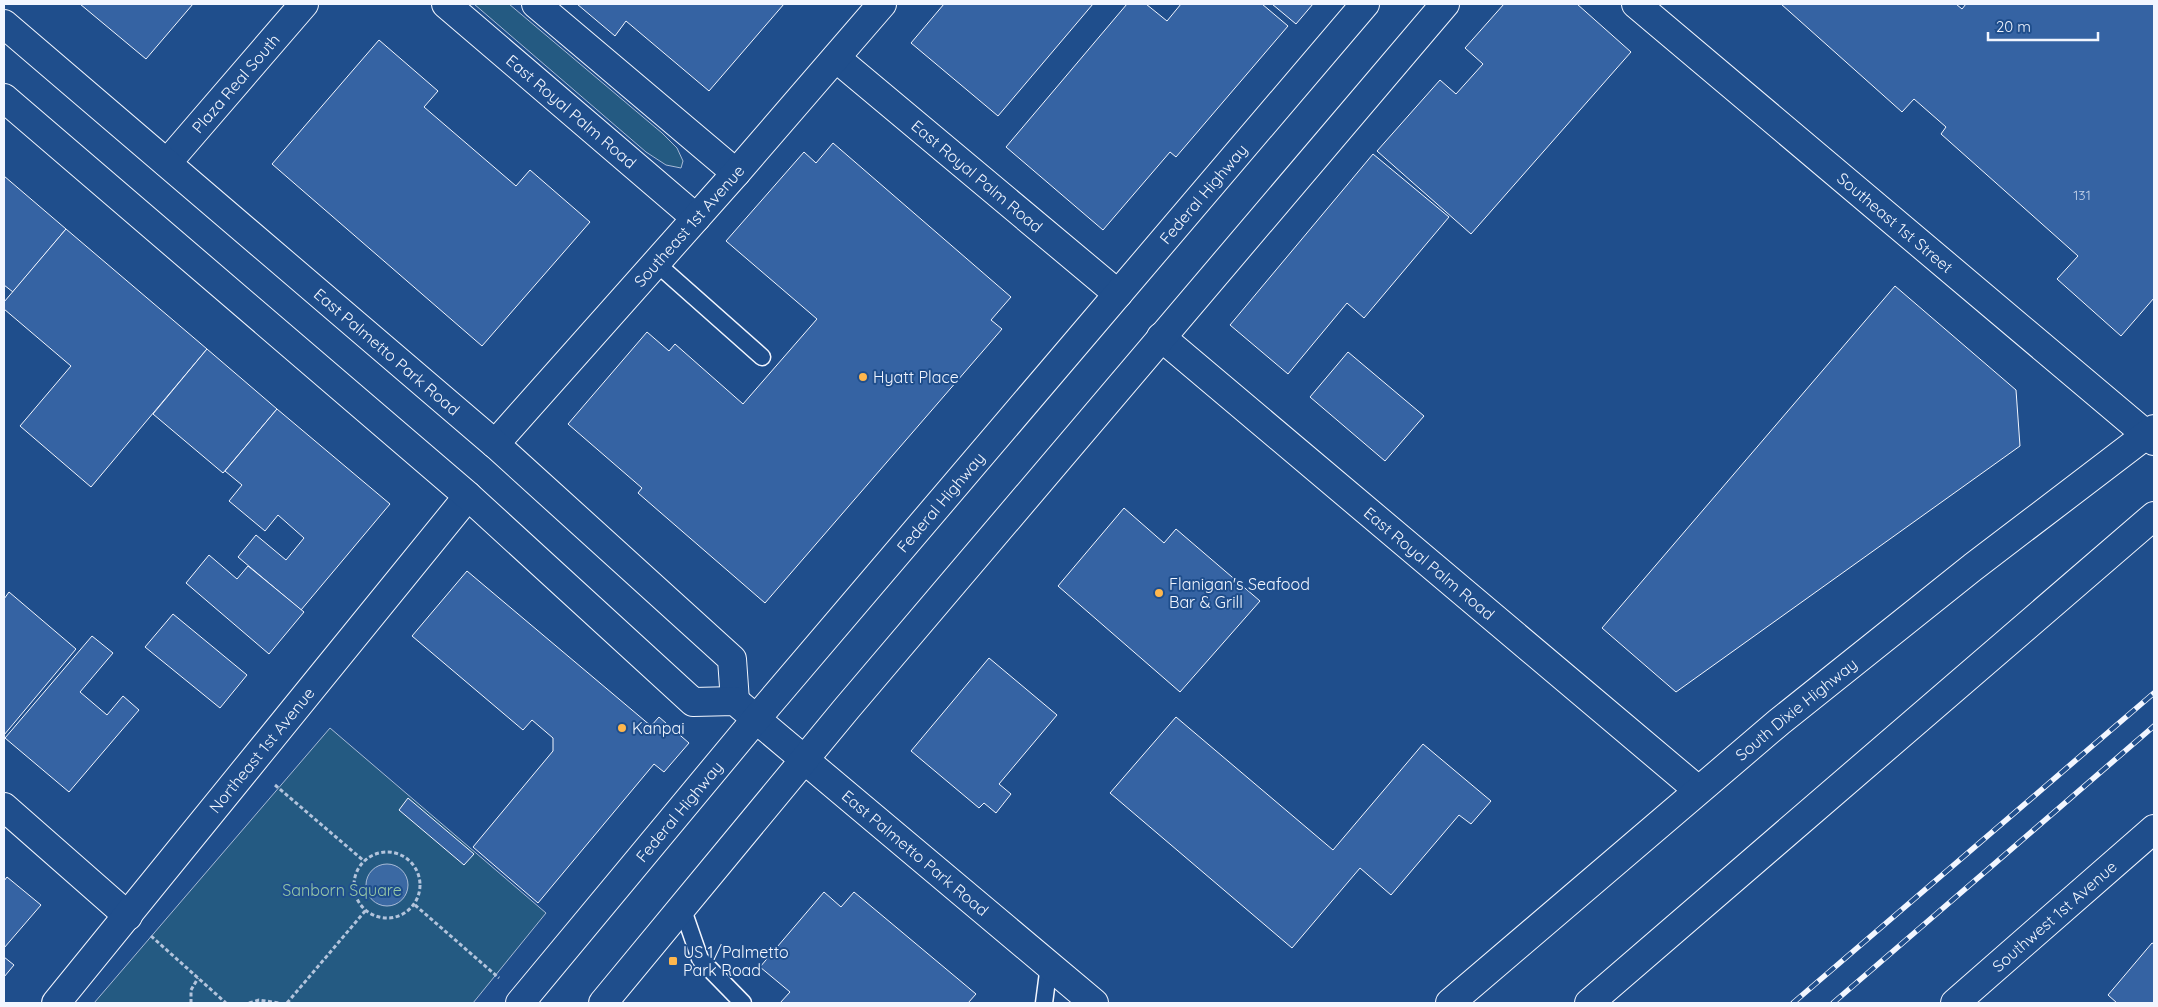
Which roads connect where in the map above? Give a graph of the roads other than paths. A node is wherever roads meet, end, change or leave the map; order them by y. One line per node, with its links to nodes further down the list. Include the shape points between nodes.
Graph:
1 (304, 4): 11 (main road, Plaza Real South)
2 (446, 4): 13 (main road, East Royal Palm Road)
3 (536, 4): 12 (main road)
4 (882, 4): 9 (main road, Southeast 1st Avenue)
5 (1365, 4): 15 (main road, Federal Highway)
6 (1445, 4): 16 (main road)
7 (1636, 4): 18 (main road, Southeast 1st Street)
8 (4, 24): 11 (main road, East Palmetto Park Road)
9 (836, 58): 12 (main road, Southeast 1st Avenue); 15 (main road, East Royal Palm Road)
10 (4, 98): 20 (main road)
11 (167, 163): 19 (main road, East Palmetto Park Road)
12 (736, 173): 13 (main road, Southeast 1st Avenue)
13 (696, 218): 14 (main road, Southeast 1st Avenue)
14 (656, 263): 17 (lane); 19 (main road, Southeast 1st Avenue)
15 (1118, 294): 23 (main road, Federal Highway)
16 (1161, 337): 24 (main road); 25 (main road, East Royal Palm Road)
17 (762, 357)
18 (2152, 435): 25 (main road, South Dixie Highway, via 1973,567)
19 (495, 444): 22 (main road, East Palmetto Park Road, via 732,659)
20 (468, 496): 22 (main road, via 693,702); 29 (main road, Northeast 1st Avenue)
21 (2154, 516): 39 (main road)
22 (735, 701): 23 (main road, East Palmetto Park Road)
23 (756, 719): 24 (main road, East Palmetto Park Road); 33 (main road, Federal Highway)
24 (805, 758): 28 (main road); 30 (main road, East Palmetto Park Road)
25 (1698, 790): 38 (main road, South Dixie Highway)
26 (4, 807): 29 (main road)
27 (2154, 829): 31 (main road, Southwest 1st Avenue)
28 (682, 907): 34 (main road); 35 (lane, via 700,959)
29 (128, 916): 32 (main road, Northeast 1st Avenue)
30 (1049, 965): 36 (lane); 37 (main road, East Palmetto Park Road)
31 (1966, 1000)
32 (56, 1003)
33 (520, 1003)
34 (603, 1003)
35 (743, 1003)
36 (1044, 1003)
37 (1094, 1003)
38 (1450, 1003)
39 (1589, 1003)

